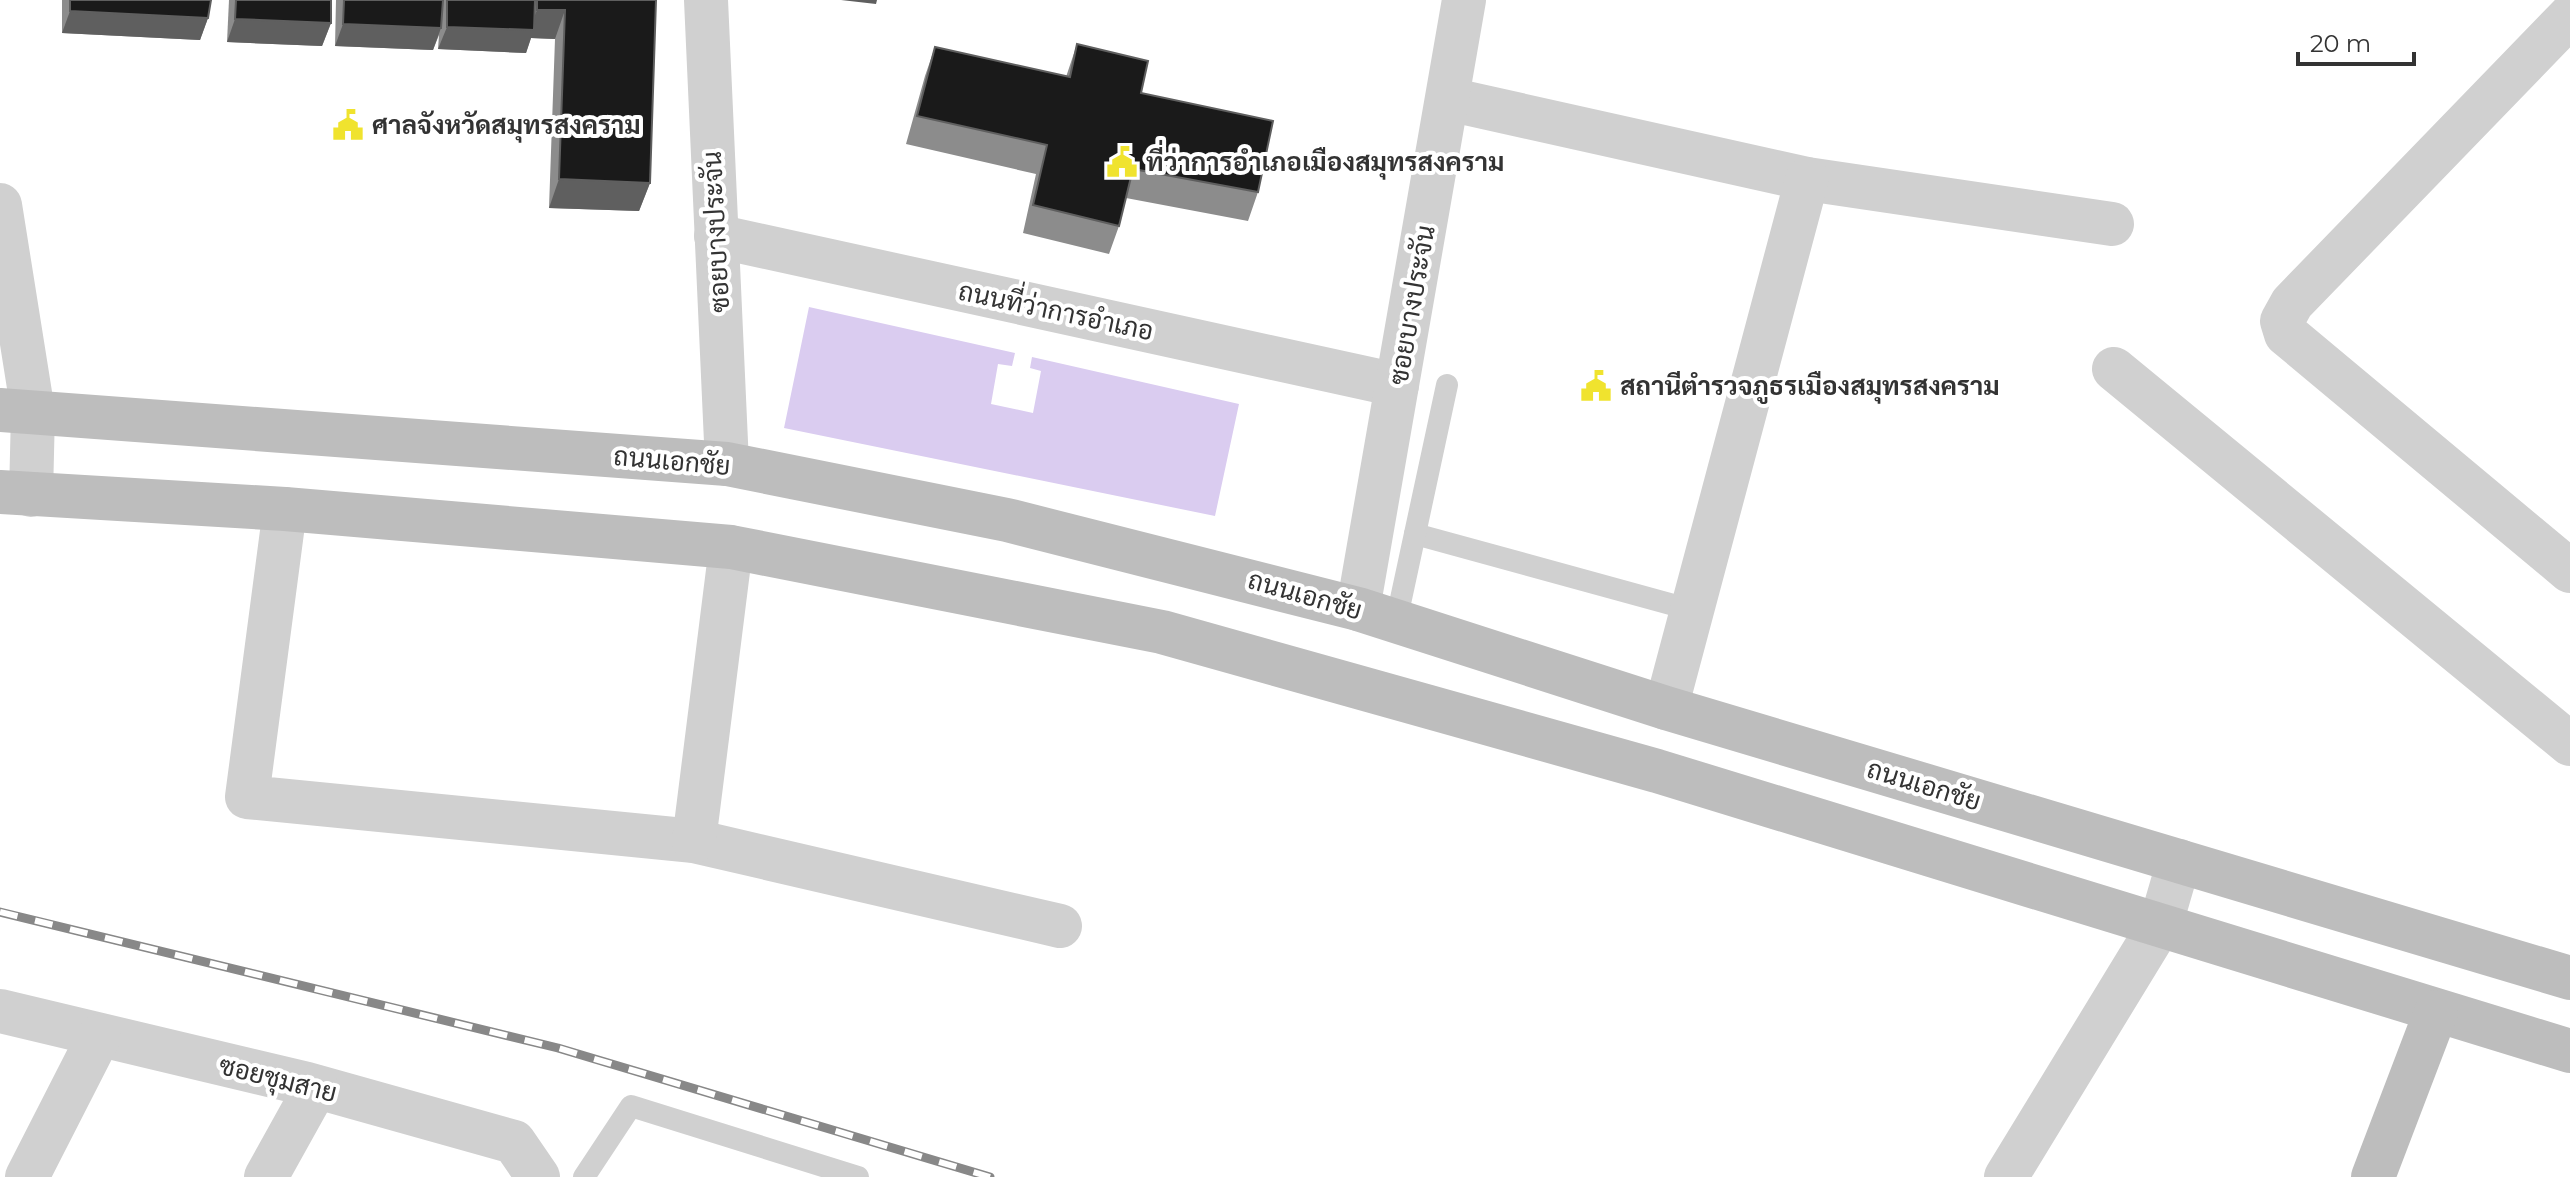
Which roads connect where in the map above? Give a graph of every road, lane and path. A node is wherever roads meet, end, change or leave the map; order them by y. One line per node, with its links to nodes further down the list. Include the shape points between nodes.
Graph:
1 (706, 0): 8 (street, ซอยบางประจัน)
2 (1464, 0): 4 (street, ซอยบางประจัน)
3 (2570, 16): 18 (street, via 2292,303 2282,321 2286,334)
4 (1448, 99): 5 (street); 10 (street, ซอยบางประจัน)
5 (1807, 179): 7 (street); 19 (street)
6 (0, 205): 12 (street)
7 (2112, 224)
8 (716, 236): 10 (street, ถนนที่ว่าการอำเภอ); 13 (street, ซอยบางประจัน)
9 (2114, 369): 22 (street)
10 (1397, 385): 20 (street, ซอยบางประจัน)
11 (1447, 385): 16 (lane)
12 (17, 411): 13 (main road, ถนนเอกชัย); 14 (street)
13 (727, 464): 20 (main road, ถนนเอกชัย, via 1007,520)
14 (16, 493): 15 (main road)
15 (285, 509): 17 (main road); 23 (street, via 247,797)
16 (1415, 534): 19 (lane); 20 (lane)
17 (731, 547): 23 (street); 25 (main road, via 1162,632 1657,771)
18 (2570, 571)
19 (1692, 610): 21 (street)
20 (1377, 615): 21 (main road, ถนนเอกชัย)
21 (1666, 708): 24 (main road, ถนนเอกชัย)
22 (2570, 744)
23 (694, 841): 26 (street)
24 (2179, 861): 25 (street); 27 (main road, ถนนเอกชัย)
25 (2161, 923): 29 (main road); 38 (street)
26 (1060, 926)
27 (2570, 978)
28 (0, 1011): 30 (street, ซอยชุมสาย)
29 (2436, 1012): 31 (main road); 39 (main road)
30 (99, 1036): 32 (street, ซอยชุมสาย); 33 (street)
31 (2570, 1051)
32 (316, 1087): 34 (street); 35 (street, ซอยชุมสาย, via 514,1142)
33 (27, 1177)
34 (266, 1177)
35 (538, 1177)
36 (584, 1177): 37 (lane, via 631,1106)
37 (858, 1177)
38 (2006, 1177)
39 (2373, 1177)

